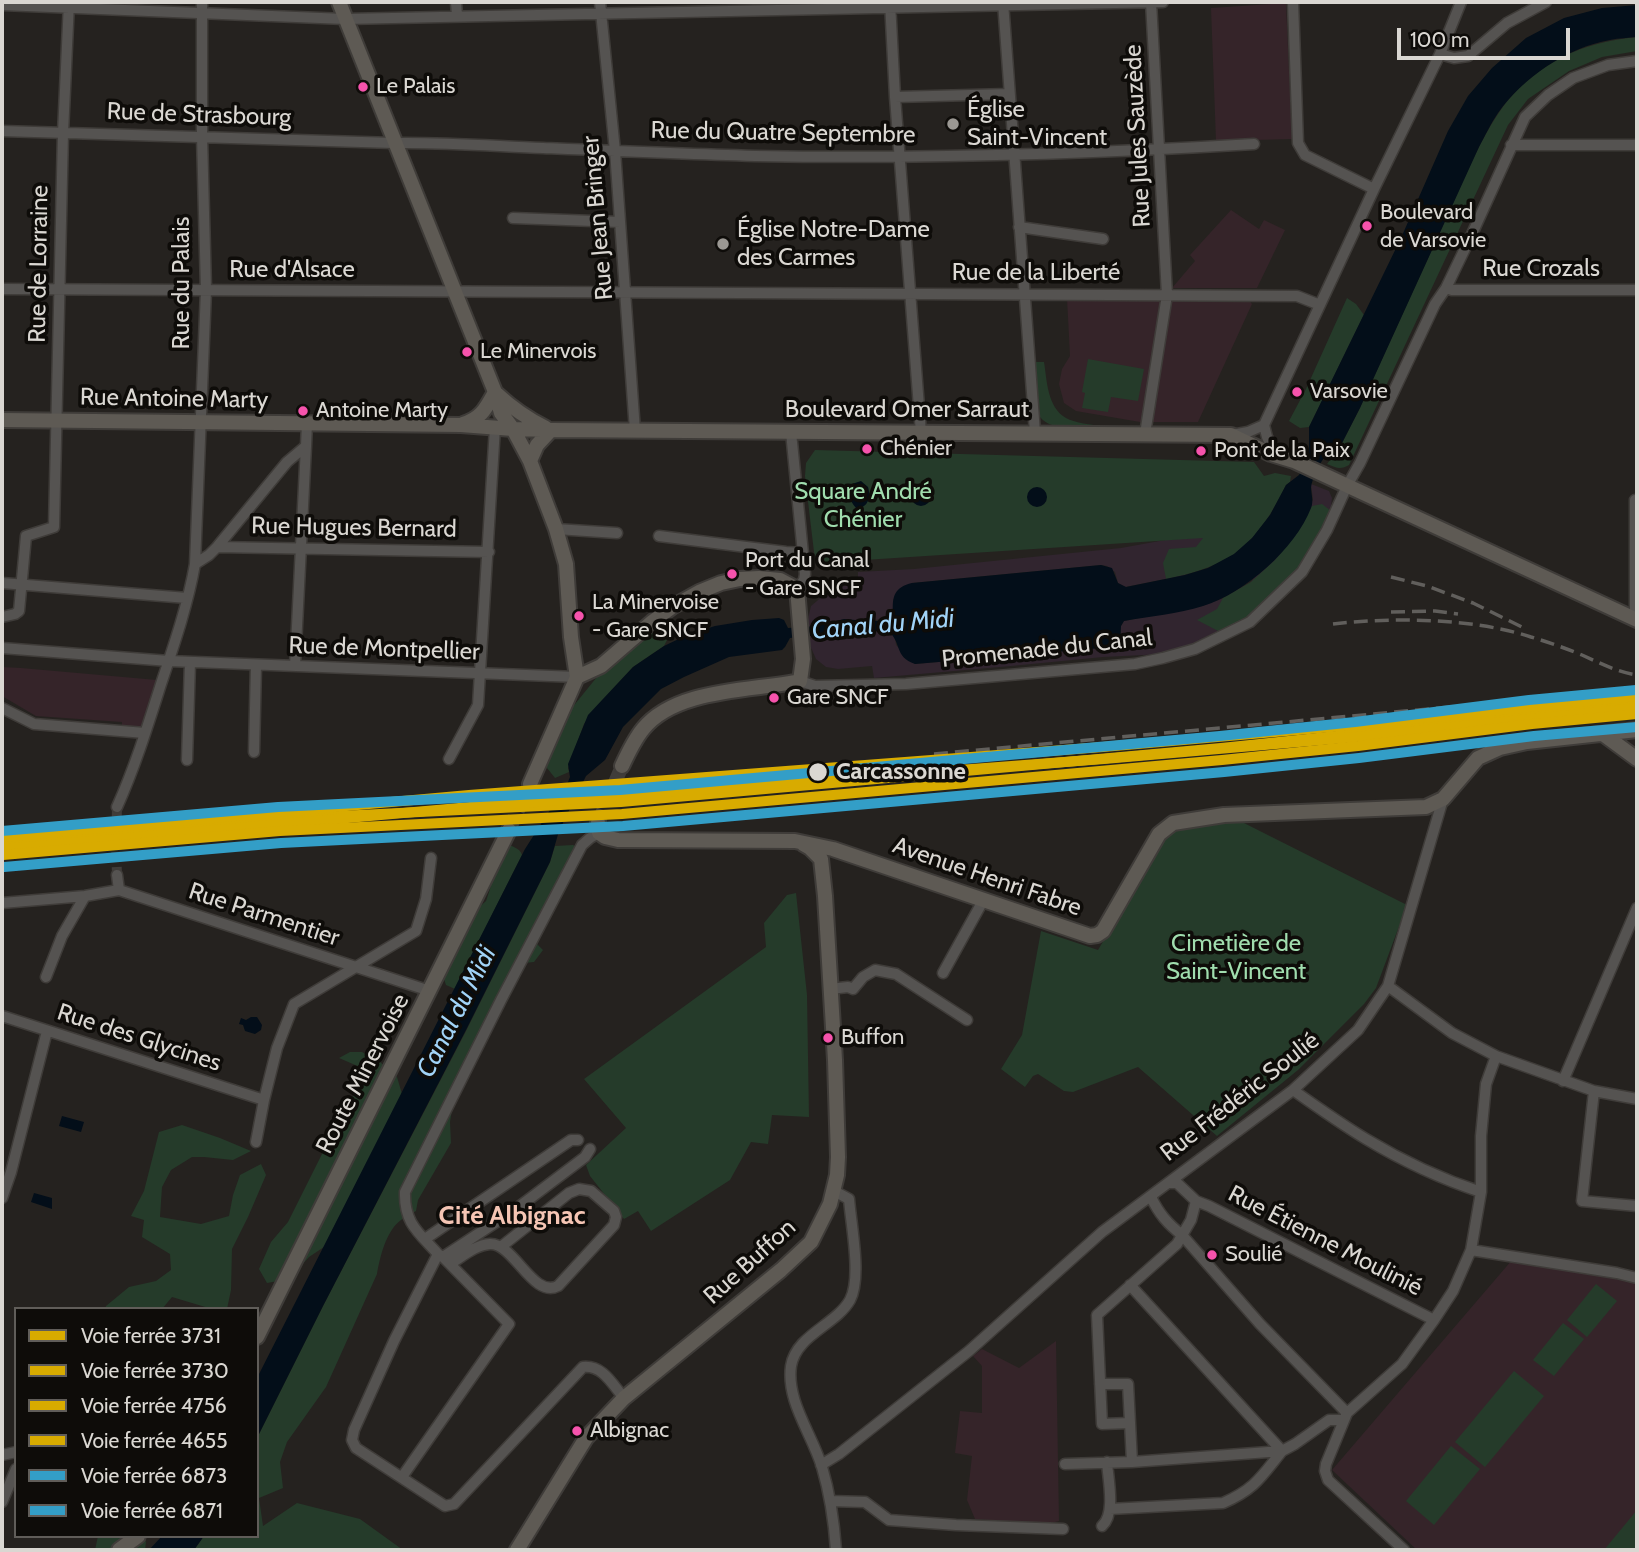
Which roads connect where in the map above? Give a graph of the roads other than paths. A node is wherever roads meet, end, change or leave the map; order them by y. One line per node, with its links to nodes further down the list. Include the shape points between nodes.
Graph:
1 (339, 2): 16 (street)
2 (456, 2): 15 (street)
3 (600, 2): 14 (street, Rue Jean Bringer)
4 (1151, 2): 5 (street); 9 (street); 28 (street, Rue Jules Sauzède)
5 (1163, 2)
6 (1293, 2): 32 (street, via 1298,143 1305,155)
7 (1461, 2): 17 (street)
8 (1546, 2): 17 (street, via 1507,23 1468,56)
9 (1003, 3): 12 (street); 19 (street)
10 (2, 5): 11 (street)
11 (69, 5): 13 (street); 22 (street, Rue de Lorraine)
12 (890, 5): 14 (street); 20 (street)
13 (202, 7): 16 (street); 23 (street, Rue du Palais)
14 (601, 13): 15 (street); 29 (street, Rue Jean Bringer)
15 (457, 16): 16 (street)
16 (345, 19): 24 (street)
17 (1440, 54): 32 (street)
18 (1637, 61): 26 (street, Promenade du Canal, via 1608,65 1573,78 1525,117)
19 (1010, 94): 20 (street); 30 (street)
20 (895, 97): 31 (street)
21 (2, 131): 22 (street, Rue de Strasbourg)
22 (63, 133): 23 (street, Rue de Strasbourg); 39 (street, Rue de Lorraine)
23 (202, 136): 24 (street, Rue de Strasbourg); 40 (street, Rue du Palais)
24 (394, 143): 29 (street, Rue du Quatre Septembre); 42 (street)
25 (1254, 145): 28 (street, Rue du Quatre Septembre)
26 (1511, 145): 27 (street); 37 (street, Promenade du Canal)
27 (1637, 145)
28 (1160, 150): 30 (street, Rue du Quatre Septembre); 46 (street, Rue Jules Sauzède)
29 (615, 151): 31 (street, Rue du Quatre Septembre); 34 (street, Rue Jean Bringer)
30 (1014, 154): 31 (street, Rue du Quatre Septembre); 35 (street)
31 (899, 155): 44 (street)
32 (1374, 189): 47 (street)
33 (513, 218): 34 (street)
34 (620, 222): 43 (street, Rue Jean Bringer)
35 (1019, 227): 36 (street); 45 (street)
36 (1103, 239)
37 (1446, 288): 41 (street, Rue Crozals); 67 (street, Promenade du Canal, via 1360,463)
38 (2, 289): 39 (street, Rue d'Alsace)
39 (60, 289): 40 (street, Rue d'Alsace); 50 (street, Rue de Lorraine)
40 (206, 290): 42 (street, Rue d'Alsace); 51 (street, Rue du Palais)
41 (1637, 290)
42 (455, 292): 43 (street, Rue de la Liberté); 48 (street)
43 (625, 292): 44 (street, Rue de la Liberté); 58 (street, Rue Jean Bringer)
44 (910, 293): 45 (street, Rue de la Liberté); 60 (street)
45 (1024, 294): 46 (street, Rue de la Liberté); 61 (street)
46 (1167, 295): 47 (street, Rue de la Liberté, via 1297,296); 62 (street, Rue Jules Sauzède)
47 (1321, 304): 54 (street)
48 (495, 392): 53 (street, via 474,421); 56 (street, via 501,413); 57 (street)
49 (2, 420): 50 (street, Rue Antoine Marty)
50 (56, 421): 51 (street, Rue Antoine Marty); 78 (street, Rue de Lorraine, via 54,527 26,536)
51 (200, 422): 52 (street, Rue Antoine Marty); 76 (street, Rue du Palais)
52 (307, 423): 53 (street, Rue Antoine Marty); 64 (street)
53 (461, 425): 55 (street, Rue Antoine Marty)
54 (1264, 425): 63 (street); 65 (street)
55 (495, 427): 56 (street, Rue Antoine Marty); 74 (street)
56 (513, 429): 57 (street, Boulevard Omer Sarraut); 66 (street)
57 (551, 430): 58 (street, Boulevard Omer Sarraut); 66 (street)
58 (635, 431): 59 (street, Boulevard Omer Sarraut)
59 (791, 432): 60 (street, Boulevard Omer Sarraut); 75 (street)
60 (921, 433): 61 (street, Boulevard Omer Sarraut)
61 (1035, 433): 62 (street, Boulevard Omer Sarraut)
62 (1145, 434): 63 (street, Boulevard Omer Sarraut)
63 (1231, 435): 65 (street, Boulevard Omer Sarraut)
64 (306, 446): 72 (street, via 287,462); 73 (street)
65 (1276, 455): 67 (street, Boulevard Omer Sarraut)
66 (530, 461): 69 (street)
67 (1344, 485): 82 (street); 90 (street, Promenade du Canal, via 1327,530 1302,572 1250,622 1195,649 1135,664 906,684 815,686)
68 (1637, 500): 82 (street)
69 (556, 529): 70 (street); 89 (street, via 566,564)
70 (617, 533)
71 (659, 536): 75 (street)
72 (218, 547): 73 (street, Rue Hugues Bernard); 76 (street)
73 (300, 547): 74 (street, Rue Hugues Bernard); 87 (street)
74 (489, 552): 88 (street)
75 (803, 552): 79 (street, via 804,580)
76 (195, 564): 80 (street, Rue du Palais)
77 (2, 583): 78 (street)
78 (22, 585): 80 (street); 81 (street, via 19,611)
79 (797, 589): 89 (street, via 774,578 759,578 699,592 652,622 601,666); 90 (street, via 803,659)
80 (187, 598): 84 (street, Rue du Palais)
81 (2, 617)
82 (1636, 620)
83 (2, 648): 84 (street, Rue de Montpellier)
84 (169, 661): 85 (street, Rue de Montpellier); 93 (street, Rue du Palais)
85 (190, 662): 86 (street, Rue de Montpellier); 98 (street)
86 (256, 665): 87 (street, Rue de Montpellier); 95 (street)
87 (295, 666): 88 (street, Rue de Montpellier)
88 (481, 673): 89 (street, Rue de Montpellier); 97 (street, via 478,705)
89 (577, 677): 100 (street)
90 (800, 681): 99 (street, via 712,695 668,709 644,727)
91 (2, 708): 93 (street, via 34,724)
92 (1637, 730): 94 (street, Rue Frédéric Soulié)
93 (145, 733): 102 (street, Rue du Palais)
94 (1604, 734): 96 (street); 101 (street, Rue Frédéric Soulié, via 1500,748 1478,758)
95 (254, 752)
96 (1636, 758)
97 (449, 759)
98 (187, 760)
99 (622, 766)
100 (530, 783)
101 (1443, 799): 112 (street, Avenue Henri Fabre, via 1426,807 1224,815 1173,824 1159,834 1103,932 1097,935); 118 (street, Rue Frédéric Soulié)
102 (117, 807)
103 (599, 828): 105 (street, via 605,837 618,839); 141 (street, via 582,845 405,1192 410,1223)
104 (509, 831): 120 (street, Route Minervoise)
105 (797, 841): 106 (street); 110 (street, Rue Buffon, via 821,859)
106 (833, 849): 110 (street, Rue Buffon); 112 (street, Avenue Henri Fabre)
107 (431, 858): 115 (street, via 416,931)
108 (117, 875): 109 (street)
109 (119, 890): 111 (street, Rue Parmentier); 115 (street, Rue Parmentier)
110 (825, 892): 119 (street, Rue Buffon)
111 (85, 896): 113 (street, Rue Parmentier); 117 (street, via 61,936)
112 (984, 899): 116 (street)
113 (2, 904)
114 (1637, 908): 125 (street)
115 (356, 967): 120 (street, Rue Parmentier); 129 (street, via 294,1004)
116 (943, 973)
117 (46, 977)
118 (1388, 986): 124 (street, via 1452,1032); 126 (street, Rue Frédéric Soulié, via 1358,1030)
119 (830, 989): 122 (street, via 853,989 875,970 895,974); 134 (street, Rue Buffon, via 838,1157)
120 (430, 991): 148 (street, Route Minervoise)
121 (2, 1016): 123 (street, Rue des Glycines)
122 (967, 1020)
123 (47, 1031): 129 (street, Rue des Glycines); 137 (street)
124 (1496, 1056): 125 (street); 135 (street, via 1486,1084)
125 (1563, 1081): 127 (street)
126 (1293, 1090): 133 (street, Rue Frédéric Soulié); 135 (street, via 1366,1139)
127 (1594, 1091): 128 (street); 139 (street, via 1582,1201)
128 (1637, 1099)
129 (264, 1100): 131 (street)
130 (578, 1140): 141 (street, via 571,1139)
131 (256, 1142)
132 (590, 1149): 144 (street, via 516,1209)
133 (1168, 1183): 136 (street, Rue Frédéric Soulié); 138 (street, Rue Étienne Moulinié, via 1177,1183)
134 (834, 1191): 150 (street, Rue Buffon, via 811,1242); 157 (street, via 849,1199 855,1284 851,1299 798,1348 791,1365 798,1409)
135 (1481, 1192): 143 (street)
136 (1151, 1197): 140 (street, via 1158,1212); 157 (street, Rue Frédéric Soulié, via 1102,1232 958,1359)
137 (2, 1198)
138 (1196, 1201): 140 (street); 147 (street, Rue Étienne Moulinié)
139 (1637, 1206)
140 (1182, 1235): 146 (street); 151 (street)
141 (425, 1239): 144 (street)
142 (502, 1246): 142 (street, via 543,1287 553,1289 614,1225 614,1210 591,1191 579,1189); 144 (street, via 480,1245)
143 (1471, 1250): 145 (street); 147 (street)
144 (444, 1258): 159 (street, via 394,1340 352,1440 356,1448); 159 (street, via 509,1324)
145 (1637, 1278)
146 (1130, 1285): 149 (street, via 1097,1315); 153 (street)
147 (1434, 1321): 151 (street, via 1402,1364)
148 (259, 1333)
149 (1100, 1384): 152 (street, via 1128,1384); 152 (street, via 1102,1424)
150 (625, 1398): 159 (street, via 599,1369 583,1367 454,1504 445,1506); 167 (street, Rue Buffon, via 586,1438)
151 (1346, 1417): 153 (street, via 1329,1420); 169 (street, via 1326,1464 1328,1479)
152 (1130, 1423): 155 (street)
153 (1282, 1451): 155 (street); 162 (street, via 1257,1483 1223,1503)
154 (1107, 1462): 155 (street); 156 (street); 162 (street)
155 (1132, 1462)
156 (1065, 1464)
157 (821, 1465): 160 (street)
158 (14, 1474): 161 (street)
159 (402, 1477)
160 (830, 1501): 164 (street, via 865,1502 889,1520); 168 (street)
161 (2, 1502)
162 (1110, 1509): 163 (street)
163 (1102, 1526)
164 (1063, 1529)
165 (135, 1538): 166 (street)
166 (119, 1550)
167 (517, 1550)
168 (836, 1550)
169 (1404, 1550)

